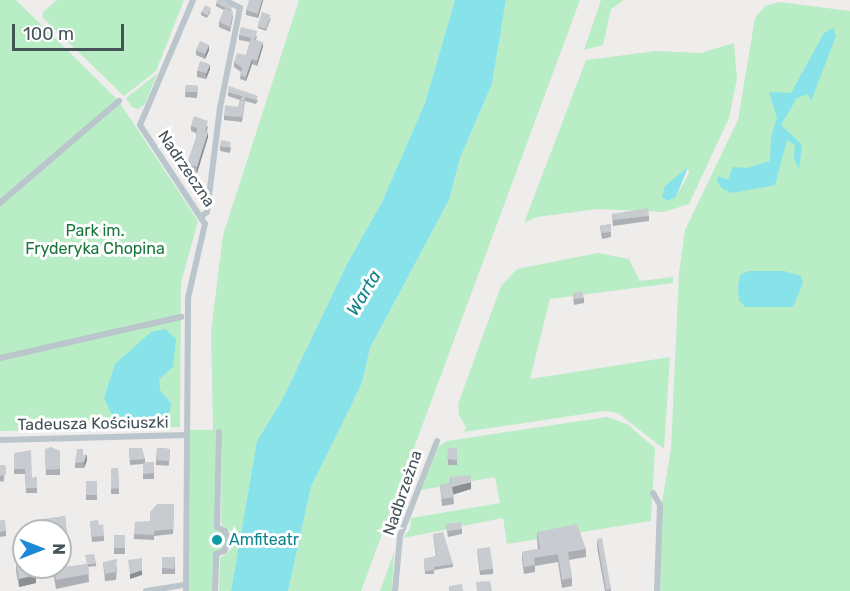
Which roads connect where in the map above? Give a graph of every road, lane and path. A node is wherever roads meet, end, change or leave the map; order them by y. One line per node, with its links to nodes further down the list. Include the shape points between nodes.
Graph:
1 (192, 0): 5 (street, Nadrzeczna, via 140,125)
2 (225, 0): 5 (street, via 240,8 220,108 207,212)
3 (119, 101): 4 (street)
4 (0, 203)
5 (202, 216): 9 (street, Nadrzeczna, via 206,224 188,298)
6 (181, 317): 7 (street)
7 (0, 358)
8 (219, 432): 15 (street, via 217,527 225,531 229,542 224,551 216,554)
9 (187, 435): 10 (street, Tadeusza Kościuszki); 13 (street, Nadrzeczna)
10 (0, 440)
11 (437, 441): 16 (street, Nadbrzeżna, via 400,536)
12 (653, 494): 17 (street, via 660,505)
13 (185, 588): 14 (street)
14 (146, 591)
15 (215, 591)
16 (395, 591)
17 (657, 591)

